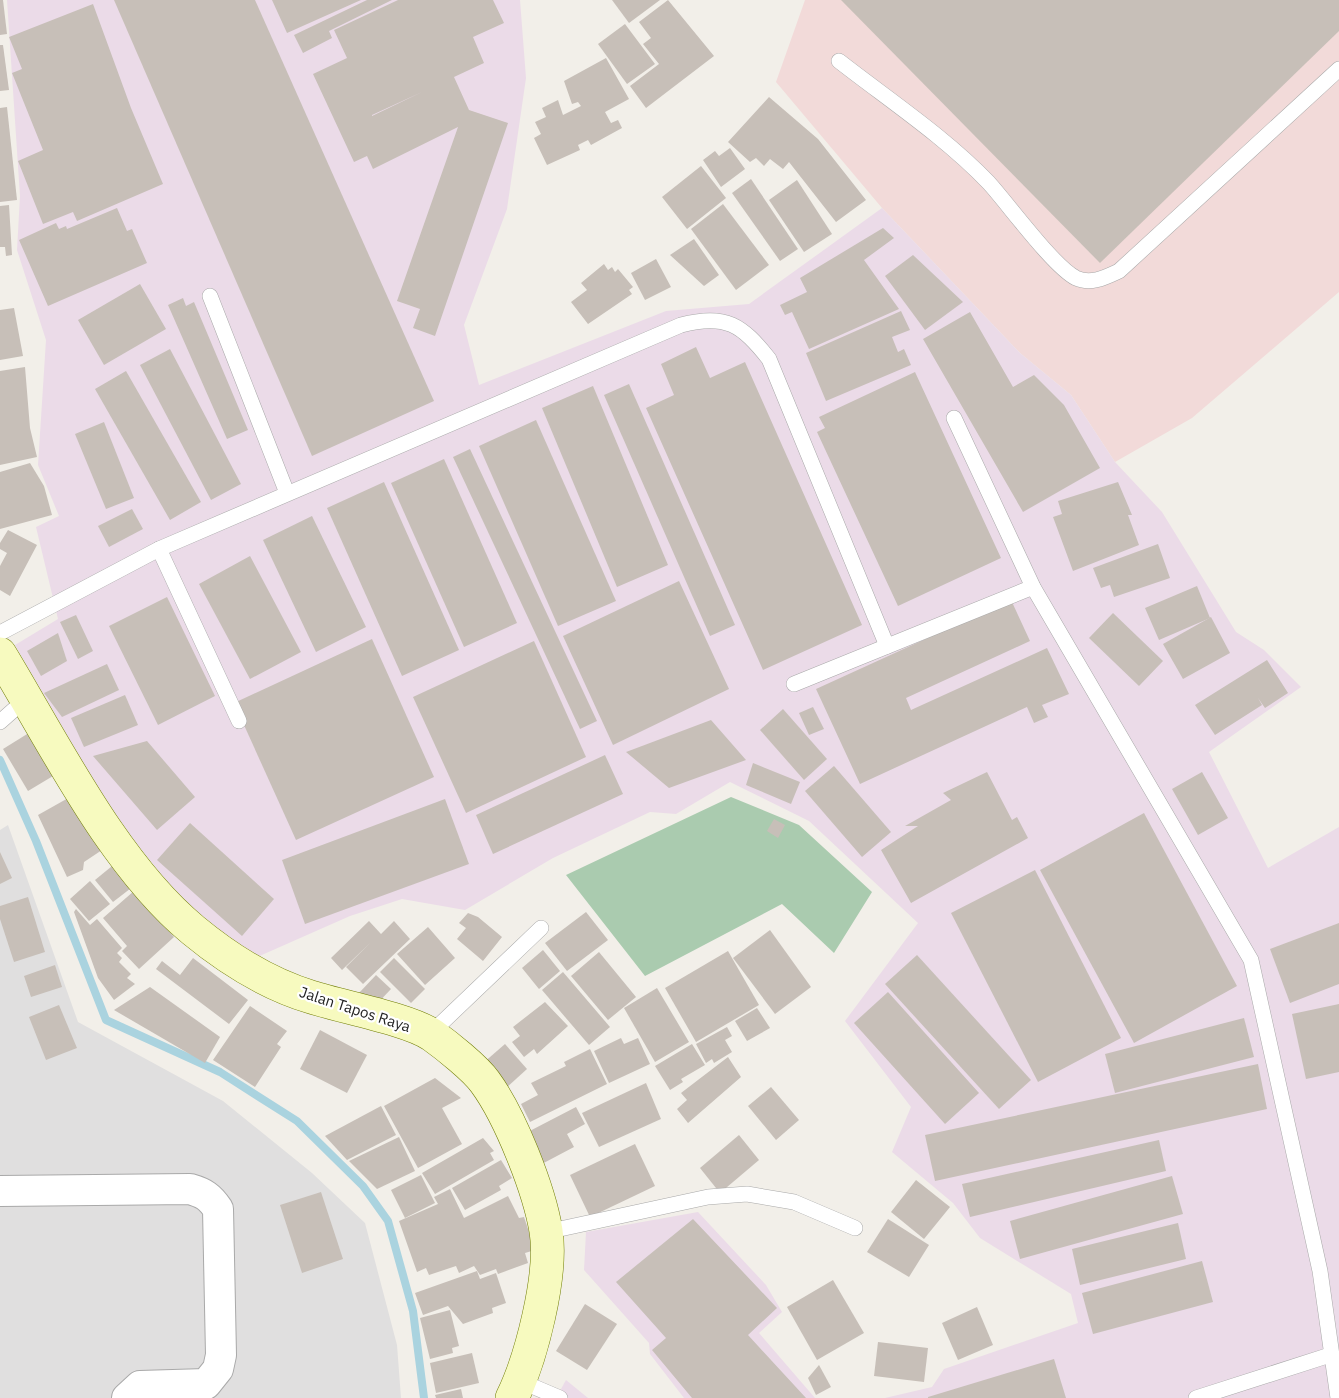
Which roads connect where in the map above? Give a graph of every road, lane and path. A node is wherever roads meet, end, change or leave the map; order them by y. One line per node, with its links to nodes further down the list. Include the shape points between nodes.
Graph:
1 (839, 61): 2 (lane, via 962,157 1076,278 1097,281 1119,271)
2 (1339, 69)
3 (210, 296): 5 (lane)
4 (954, 418): 7 (lane)
5 (287, 493): 6 (lane); 9 (lane, via 681,325 720,320 750,335 769,359)
6 (159, 549): 8 (lane); 13 (lane)
7 (1033, 587): 9 (lane); 20 (lane, via 1251,960 1320,1271)
8 (0, 633)
9 (887, 646): 11 (lane)
10 (0, 654): 12 (main road, Jalan Tapos Raya)
11 (794, 684)
12 (27, 698): 14 (lane); 16 (main road, Jalan Tapos Raya, via 98,816 144,882 192,930 246,969 297,992)
13 (239, 721)
14 (0, 722)
15 (541, 928): 16 (lane)
16 (430, 1034): 19 (main road, Jalan Tapos Raya, via 484,1081 526,1165)
17 (0, 1191): 22 (street, via 190,1189 211,1198 218,1209 218,1369 206,1384 140,1386)
18 (855, 1228): 19 (lane, via 794,1202 747,1194 708,1197)
19 (546, 1232): 21 (main road, Jalan Tapos Raya, via 546,1266 532,1341)
20 (1330, 1355): 24 (lane); 25 (lane)
21 (516, 1390): 23 (lane)
22 (127, 1398)
23 (560, 1398)
24 (1196, 1398)
25 (1338, 1398)

